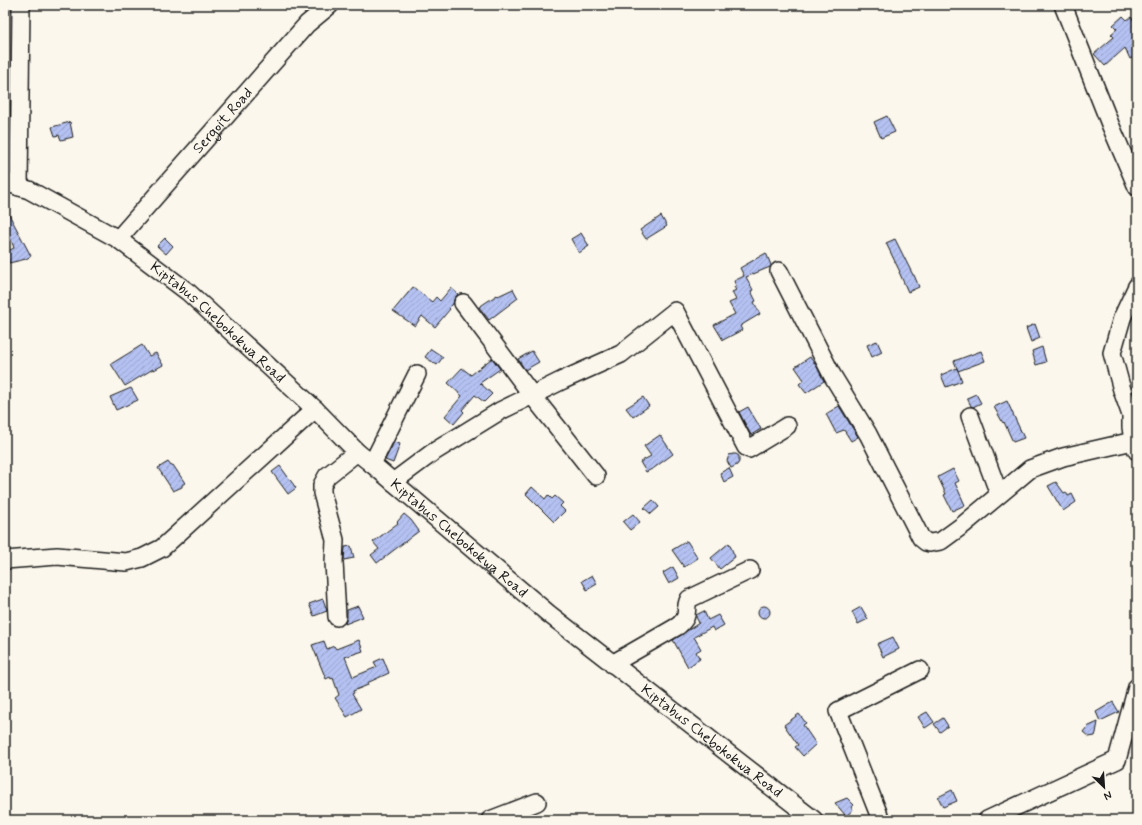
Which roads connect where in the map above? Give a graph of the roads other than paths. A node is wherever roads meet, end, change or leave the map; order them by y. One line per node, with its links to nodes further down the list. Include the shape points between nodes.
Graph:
1 (21, 5): 5 (street)
2 (330, 5): 7 (street, Sergoit Road, via 307,24)
3 (1063, 5): 6 (street)
4 (5, 173): 5 (street)
5 (12, 184): 7 (street, Kiptabus Chebokokwa Road, via 29,190)
6 (1137, 187)
7 (118, 239): 13 (street, Kiptabus Chebokokwa Road, via 188,292)
8 (779, 271): 21 (street, via 832,375 868,434 921,538 930,543 940,541)
9 (1137, 286): 16 (street, via 1122,318 1112,353 1131,415)
10 (463, 303): 12 (street)
11 (417, 374): 18 (street)
12 (532, 395): 15 (street, via 621,354 675,312 746,447 749,449); 19 (street); 20 (street, via 500,411 432,453)
13 (315, 409): 17 (street, Kiptabus Chebokokwa Road); 22 (street, via 162,548 142,558 126,562 57,556)
14 (970, 416): 21 (street)
15 (787, 426)
16 (1135, 446): 21 (street, via 1062,457 1030,469)
17 (357, 452): 18 (street, Kiptabus Chebokokwa Road); 24 (street, via 327,476 322,484 322,493 335,540)
18 (372, 464): 20 (street, Kiptabus Chebokokwa Road)
19 (596, 476)
20 (393, 482): 25 (street, Kiptabus Chebokokwa Road)
21 (999, 494)
22 (5, 560)
23 (750, 570): 25 (street, via 689,599 687,616 682,623)
24 (337, 618)
25 (612, 664): 30 (street, Kiptabus Chebokokwa Road)
26 (920, 670): 31 (street, via 838,711)
27 (1137, 687): 32 (street, via 1117,760)
28 (537, 802): 29 (street)
29 (490, 820)
30 (814, 820)
31 (880, 820)
32 (987, 820)

